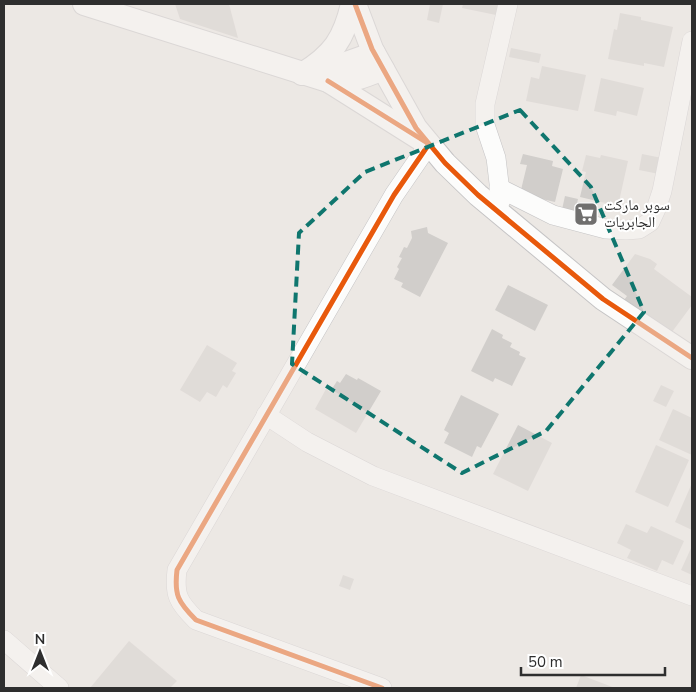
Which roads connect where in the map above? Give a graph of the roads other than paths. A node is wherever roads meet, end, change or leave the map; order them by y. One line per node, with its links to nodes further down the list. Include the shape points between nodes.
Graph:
1 (84, 4): 6 (street)
2 (354, 4): 5 (street); 6 (street, via 341,38 320,63)
3 (508, 4): 8 (street, via 485,104 485,125 496,158)
4 (692, 41): 8 (street, via 662,191 650,222 626,230 606,228 553,215)
5 (379, 61): 6 (street, via 353,81 341,83); 7 (street, via 416,128)
6 (314, 77): 7 (street)
7 (429, 144): 9 (street, via 478,196); 11 (street, via 394,195)
8 (500, 188): 9 (street)
9 (503, 216): 10 (street, via 603,299)
10 (692, 358)
11 (266, 414): 12 (street, via 307,442 372,476); 15 (street, via 177,570 175,586 182,606 196,620)
12 (692, 596)
13 (4, 640): 14 (street)
14 (59, 688)
15 (382, 688)

